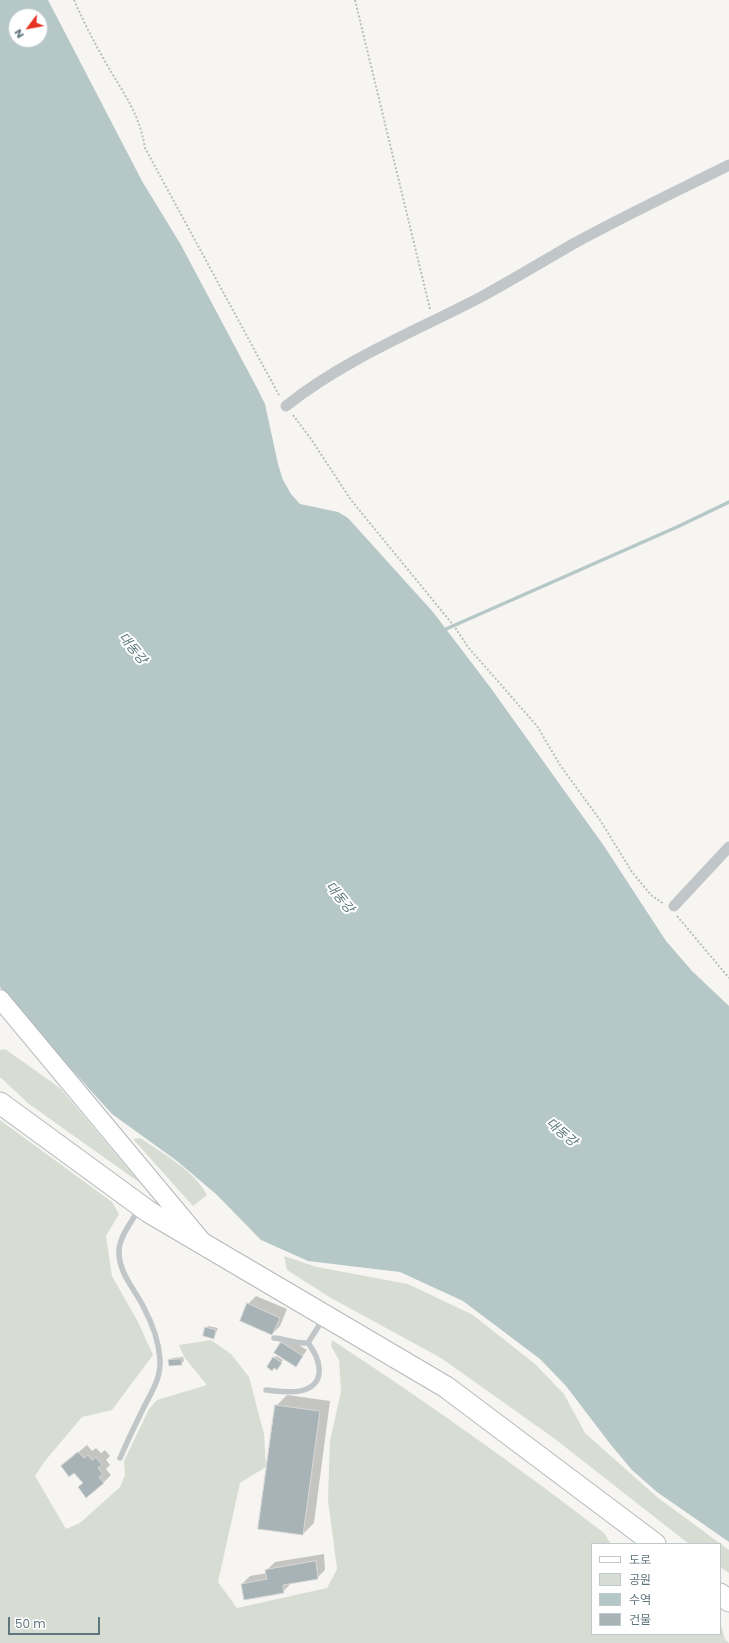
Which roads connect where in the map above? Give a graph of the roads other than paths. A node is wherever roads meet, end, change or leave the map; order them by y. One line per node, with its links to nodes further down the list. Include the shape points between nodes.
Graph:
1 (729, 165): 2 (street, via 580,241 487,294 344,366)
2 (286, 406)
3 (729, 847): 4 (street)
4 (675, 909)
5 (0, 999): 8 (main road)
6 (0, 1103): 7 (highway)
7 (145, 1209): 8 (highway); 13 (lane, via 124,1236 119,1249 126,1277 150,1320 160,1360 159,1371 152,1394)
8 (203, 1243): 9 (highway)
9 (325, 1315): 11 (lane); 14 (highway, via 446,1387)
10 (274, 1338): 11 (lane, via 296,1344)
11 (308, 1343): 12 (lane, via 319,1363 320,1374 313,1385 304,1391)
12 (266, 1390)
13 (120, 1458)
14 (654, 1543)
15 (721, 1595): 16 (highway)
16 (729, 1601)

